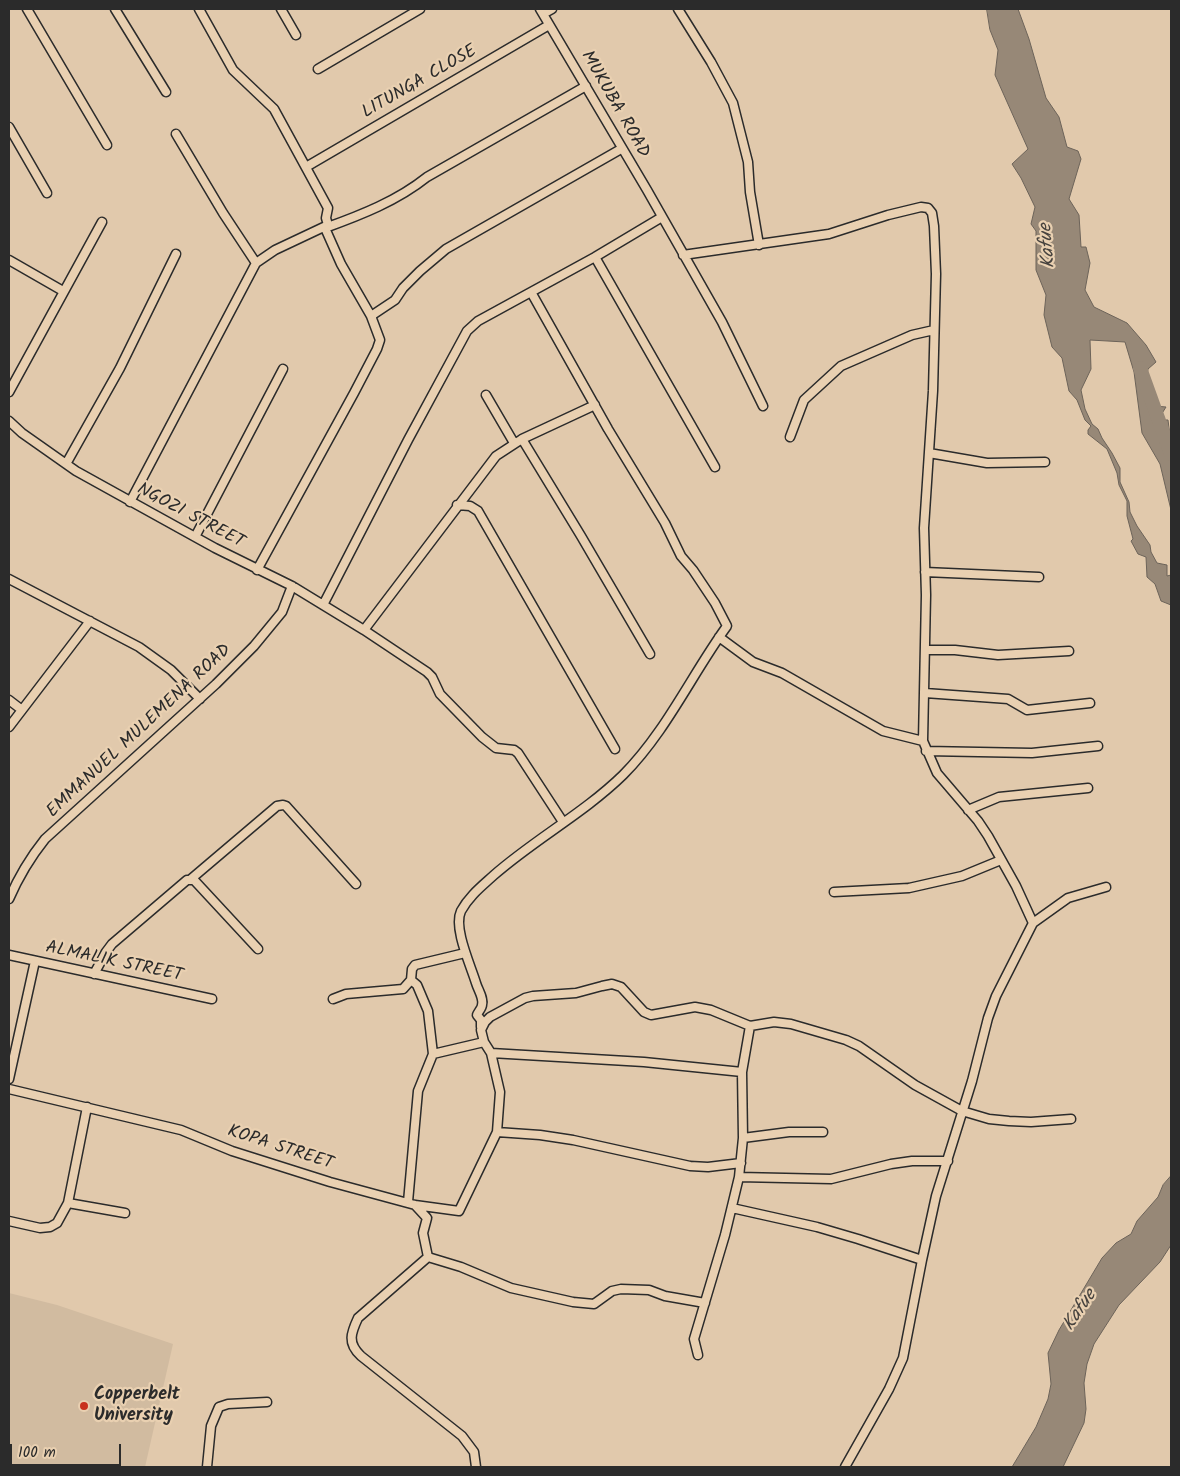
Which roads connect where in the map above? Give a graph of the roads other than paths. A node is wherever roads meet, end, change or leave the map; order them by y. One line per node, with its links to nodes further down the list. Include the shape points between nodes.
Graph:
1 (27, 9): 16 (street)
2 (115, 9): 13 (street)
3 (199, 9): 18 (street, via 233,70 274,109)
4 (281, 9): 10 (street)
5 (420, 9): 11 (street)
6 (552, 9): 8 (street)
7 (678, 9): 23 (street, via 733,103 748,162)
8 (541, 11): 9 (street, MUKUBA ROAD)
9 (549, 25): 12 (street, MUKUBA ROAD); 18 (street, LITUNGA CLOSE)
10 (296, 35)
11 (318, 69)
12 (586, 86): 17 (street, MUKUBA ROAD); 22 (street, via 427,177 410,190)
13 (166, 92)
14 (9, 126): 19 (street)
15 (176, 134): 28 (street)
16 (107, 146)
17 (622, 149): 20 (street, MUKUBA ROAD); 31 (street, via 446,249 420,271 395,300)
18 (306, 167): 22 (street, via 328,208)
19 (46, 193)
20 (662, 217): 25 (street, MUKUBA ROAD); 26 (street)
21 (102, 222): 29 (street)
22 (327, 227): 28 (street, via 275,250); 31 (street, via 341,264)
23 (760, 245): 25 (street); 32 (street, via 828,234 888,214 928,208 932,213 936,240)
24 (176, 254): 43 (street, via 120,368)
25 (683, 255): 37 (street, MUKUBA ROAD, via 722,322)
26 (595, 257): 30 (street); 44 (street)
27 (9, 260): 29 (street)
28 (256, 263): 45 (street)
29 (63, 291): 34 (street)
30 (531, 292): 36 (street); 53 (street, via 478,321 467,331)
31 (371, 316): 48 (street, via 380,340 377,349)
32 (934, 330): 39 (street, via 912,334 841,366 804,400); 41 (street)
33 (283, 369): 47 (street)
34 (9, 392)
35 (486, 395): 40 (street)
36 (595, 405): 40 (street); 56 (street, via 681,556 721,614 727,626)
37 (763, 406)
38 (9, 421): 43 (street, NGOZI STREET)
39 (790, 437)
40 (518, 441): 46 (street, via 496,456); 59 (street, via 581,536)
41 (929, 453): 42 (street, via 987,463); 49 (street)
42 (1046, 462)
43 (66, 464): 45 (street, NGOZI STREET)
44 (715, 467)
45 (130, 502): 47 (street, NGOZI STREET)
46 (457, 505): 55 (street); 68 (street, via 470,506 478,511)
47 (195, 537): 48 (street, NGOZI STREET)
48 (257, 570): 52 (street, NGOZI STREET)
49 (925, 572): 50 (street); 57 (street)
50 (1040, 577)
51 (9, 579): 54 (street)
52 (292, 586): 53 (street, NGOZI STREET); 61 (street, EMMANUEL MULEMENA ROAD, via 282,612 267,631)
53 (324, 605): 55 (street, NGOZI STREET)
54 (90, 621): 61 (street, via 154,657); 64 (street)
55 (364, 630): 72 (street, NGOZI STREET, via 428,672 440,694 482,737 496,748 518,753)
56 (719, 637): 66 (street, via 753,662 782,673 883,731); 72 (street, via 694,678 624,774)
57 (926, 650): 58 (street, via 998,655); 60 (street)
58 (1069, 651)
59 (650, 654)
60 (925, 693): 63 (street, via 1008,699 1028,710); 66 (street)
61 (200, 699): 78 (street, EMMANUEL MULEMENA ROAD, via 45,839 29,858)
62 (9, 700): 64 (street)
63 (1090, 703)
64 (22, 710): 65 (street)
65 (9, 727)
66 (923, 741): 69 (street)
67 (1098, 746): 69 (street, via 1024,753)
68 (615, 749)
69 (926, 751): 71 (street, via 937,774)
70 (1088, 788): 71 (street, via 999,797)
71 (968, 810): 73 (street)
72 (563, 822): 81 (street, via 503,868 468,900 458,920)
73 (1001, 860): 77 (street, via 962,876 909,888); 79 (street)
74 (191, 880): 75 (street, via 277,806 283,805); 80 (street); 84 (street, via 185,881 112,944)
75 (356, 884)
76 (1106, 887): 79 (street, via 1068,898)
77 (834, 892)
78 (9, 899)
79 (1033, 923): 97 (street, via 996,996)
80 (258, 949)
81 (465, 953): 85 (street, via 415,965); 89 (street, via 481,996 482,1005 477,1015 481,1020)
82 (9, 955): 83 (street, ALMALIK STREET)
83 (35, 961): 84 (street, ALMALIK STREET); 94 (street)
84 (94, 974): 86 (street, ALMALIK STREET)
85 (411, 980): 87 (street, via 403,989 346,994); 91 (street, via 417,985 428,1011)
86 (212, 999)
87 (333, 1000)
88 (750, 1026): 89 (street, via 695,1007 651,1015 644,1012 621,987 612,984 576,993 526,998 490,1017); 93 (street); 97 (street, via 774,1022 791,1024 846,1040 915,1085)
89 (481, 1030): 90 (street)
90 (484, 1042): 91 (street); 92 (street)
91 (433, 1054): 106 (street, via 418,1091)
92 (492, 1054): 93 (street, via 644,1062); 99 (street, via 500,1092)
93 (742, 1072): 101 (street)
94 (9, 1079)
95 (9, 1089): 96 (street, KOPA STREET)
96 (87, 1107): 105 (street); 106 (street, KOPA STREET, via 181,1130 290,1170)
97 (962, 1110): 98 (street, via 1009,1122); 102 (street)
98 (1072, 1118)
99 (496, 1132): 103 (street, via 540,1134 690,1166); 106 (street, KOPA STREET, via 459,1211)
100 (824, 1132): 101 (street, via 789,1132)
101 (743, 1138): 103 (street)
102 (948, 1161): 104 (street, via 891,1164 831,1179); 111 (street, via 936,1196)
103 (741, 1163): 104 (street)
104 (739, 1177): 107 (street)
105 (68, 1203): 108 (street); 109 (street, via 57,1223 50,1228)
106 (412, 1203): 110 (street, via 427,1218 423,1234)
107 (732, 1208): 111 (street, via 826,1230); 112 (street)
108 (124, 1213)
109 (9, 1221)
110 (428, 1257): 112 (street, via 511,1288 573,1302 594,1304 612,1291 621,1289 649,1290); 116 (street, via 358,1318 352,1341 361,1356 462,1436 474,1452)
111 (922, 1260): 117 (street, via 903,1358)
112 (705, 1303): 113 (street, via 694,1339)
113 (698, 1355)
114 (267, 1402): 115 (street, via 219,1407 211,1426)
115 (207, 1467)
116 (476, 1467)
117 (845, 1467)

